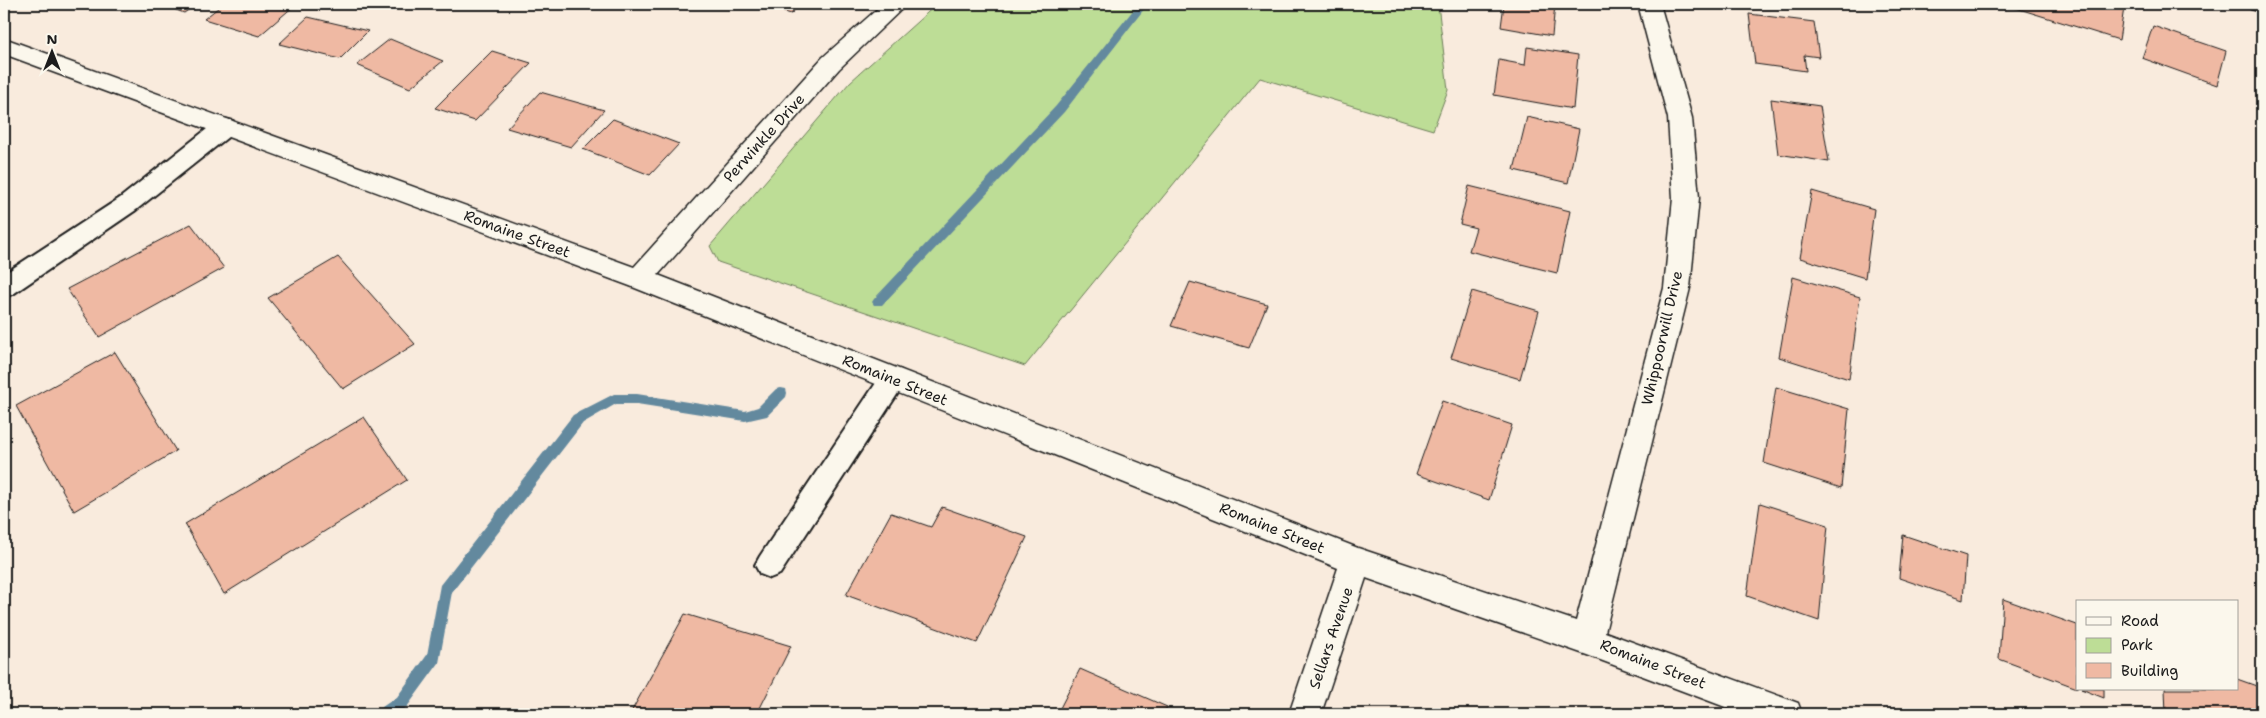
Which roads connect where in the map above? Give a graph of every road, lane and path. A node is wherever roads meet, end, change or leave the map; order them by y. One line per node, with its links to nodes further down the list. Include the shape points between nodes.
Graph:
1 (896, 4): 5 (street, Perwinkle Drive, via 831,63)
2 (1649, 4): 10 (street, Whippoorwill Drive, via 1680,118 1685,208 1677,288)
3 (4, 46): 4 (street, Romaine Street)
4 (225, 127): 5 (street, Romaine Street); 6 (lane, via 128,204)
5 (639, 279): 7 (street, Romaine Street)
6 (4, 287)
7 (893, 379): 8 (street, Romaine Street); 9 (lane)
8 (1356, 562): 10 (street, Romaine Street); 11 (street, Sellars Avenue)
9 (770, 565)
10 (1587, 640): 12 (street, Romaine Street)
11 (1305, 714)
12 (1786, 714)

